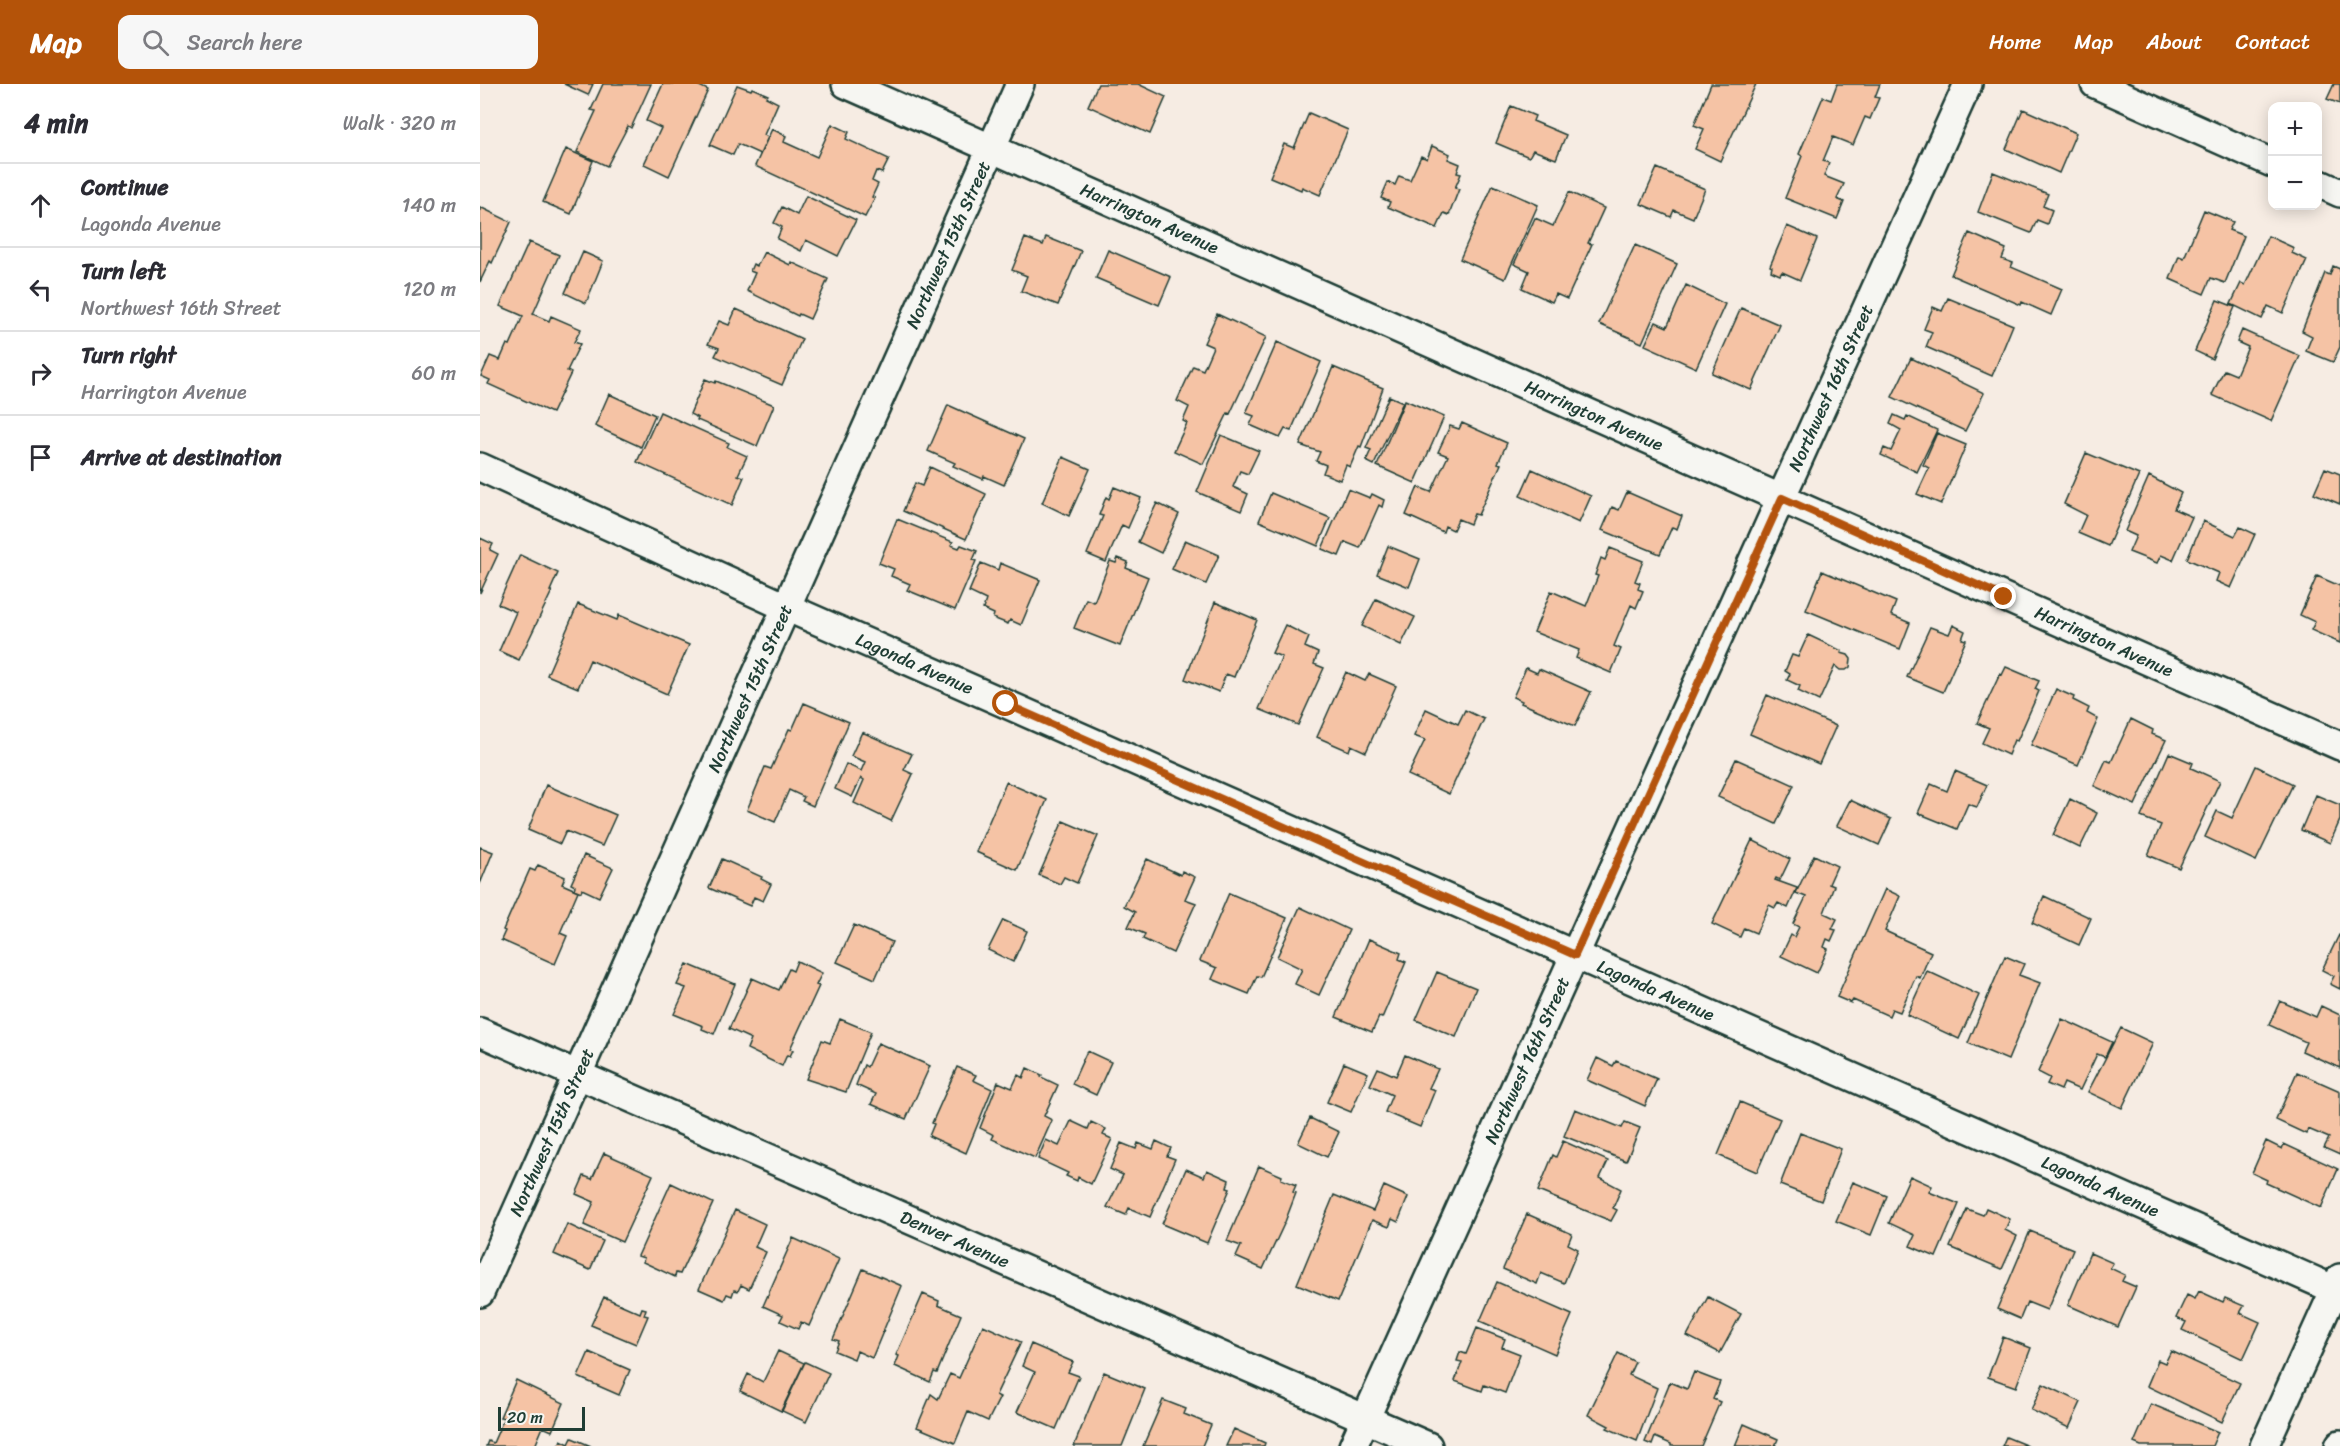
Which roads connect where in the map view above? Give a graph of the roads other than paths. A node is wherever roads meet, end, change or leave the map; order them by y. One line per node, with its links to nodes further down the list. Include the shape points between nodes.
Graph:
1 (846, 84): 5 (street, Harrington Avenue)
2 (1020, 84): 5 (street, Northwest 15th Street)
3 (1968, 84): 10 (street, Northwest 16th Street)
4 (2095, 84): 6 (street)
5 (991, 148): 10 (street, Harrington Avenue); 11 (street, Northwest 15th Street)
6 (2268, 161)
7 (2322, 185): 8 (street)
8 (2340, 193)
9 (480, 467): 11 (street, Lagonda Avenue)
10 (1782, 498): 12 (street, Harrington Avenue); 13 (street, Northwest 16th Street)
11 (786, 607): 13 (street, Lagonda Avenue); 15 (street, Northwest 15th Street)
12 (2340, 746)
13 (1575, 955): 16 (street, Lagonda Avenue); 18 (street, Northwest 16th Street)
14 (480, 1032): 15 (street, Denver Avenue)
15 (576, 1075): 17 (street, Northwest 15th Street); 18 (street, Denver Avenue)
16 (2338, 1287): 21 (street)
17 (480, 1293)
18 (1366, 1418): 19 (street, Northwest 16th Street); 20 (street, Denver Avenue)
19 (1353, 1446)
20 (1428, 1446)
21 (2264, 1446)

